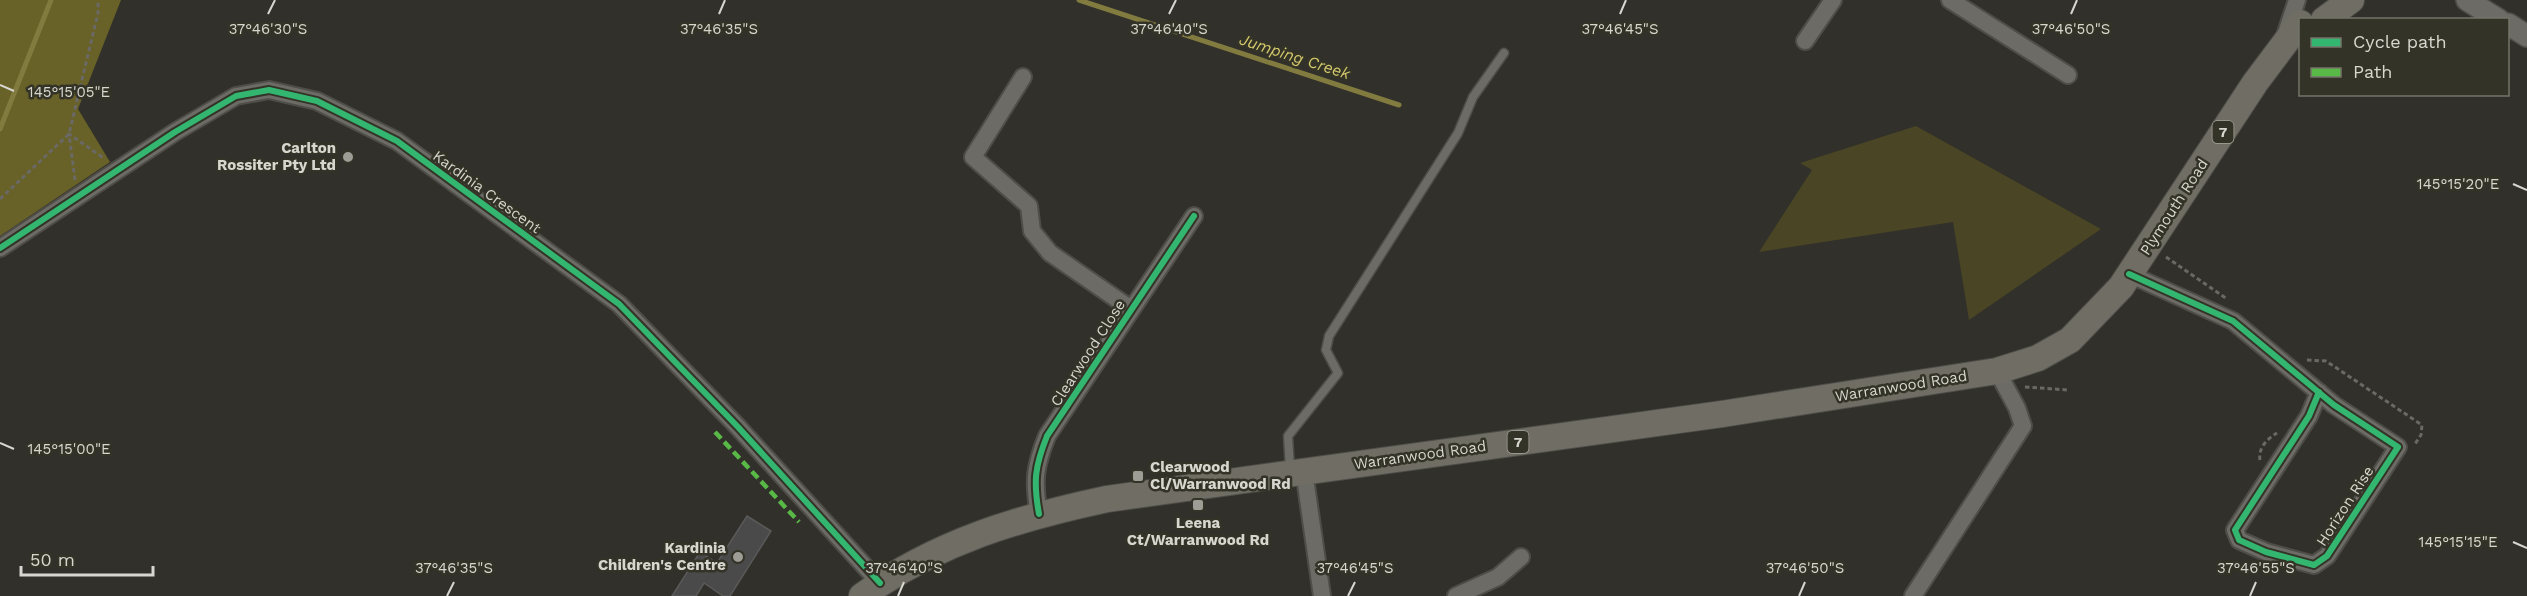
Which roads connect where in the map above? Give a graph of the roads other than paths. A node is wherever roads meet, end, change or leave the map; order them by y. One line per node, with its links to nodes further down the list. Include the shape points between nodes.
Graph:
1 (1833, 0): 15 (street)
2 (1950, 0): 18 (street)
3 (2297, 0): 16 (street)
4 (2316, 0): 8 (main road, Plymouth Road / 7)
5 (2350, 0): 9 (main road)
6 (2450, 0): 7 (street)
7 (2473, 4): 10 (street)
8 (2304, 18)
9 (2327, 18)
10 (2496, 18)
11 (2299, 25): 16 (main road, Plymouth Road / 7)
12 (2509, 25): 13 (street)
13 (2527, 36)
14 (2299, 37): 16 (main road, Plymouth Road / 7)
15 (1805, 41)
16 (2279, 51): 22 (main road, Plymouth Road / 7)
17 (1504, 53): 26 (lane, via 1473,97 1458,133 1329,336 1326,350 1338,373 1288,436)
18 (2068, 75)
19 (1023, 77): 23 (street, via 973,158 1029,206 1032,231 1050,253)
20 (1194, 216): 23 (street, Clearwood Close)
21 (0, 248): 29 (street, Kardinia Crescent, via 236,96 269,90 317,101 397,141 619,304 738,427)
22 (2129, 274): 24 (main road, Plymouth Road / 7, via 2070,340); 25 (street, Horizon Rise, via 2233,321)
23 (1131, 309): 27 (street, Clearwood Close, via 1047,436 1037,460 1033,485)
24 (2002, 381): 26 (main road, Warranwood Road / 7, via 1722,414); 32 (street, via 2023,426)
25 (2319, 393): 25 (street, Horizon Rise, via 2309,416 2235,530 2240,540 2266,552 2314,565 2327,556 2398,447)
26 (1297, 472): 27 (main road, Warranwood Road / 7, via 1128,496); 30 (street)
27 (1039, 514): 29 (main road, Warranwood Road / 7, via 944,548)
28 (1521, 557): 31 (street, via 1498,577)
29 (871, 589)
30 (1322, 596)
31 (1456, 596)
32 (1913, 596)

